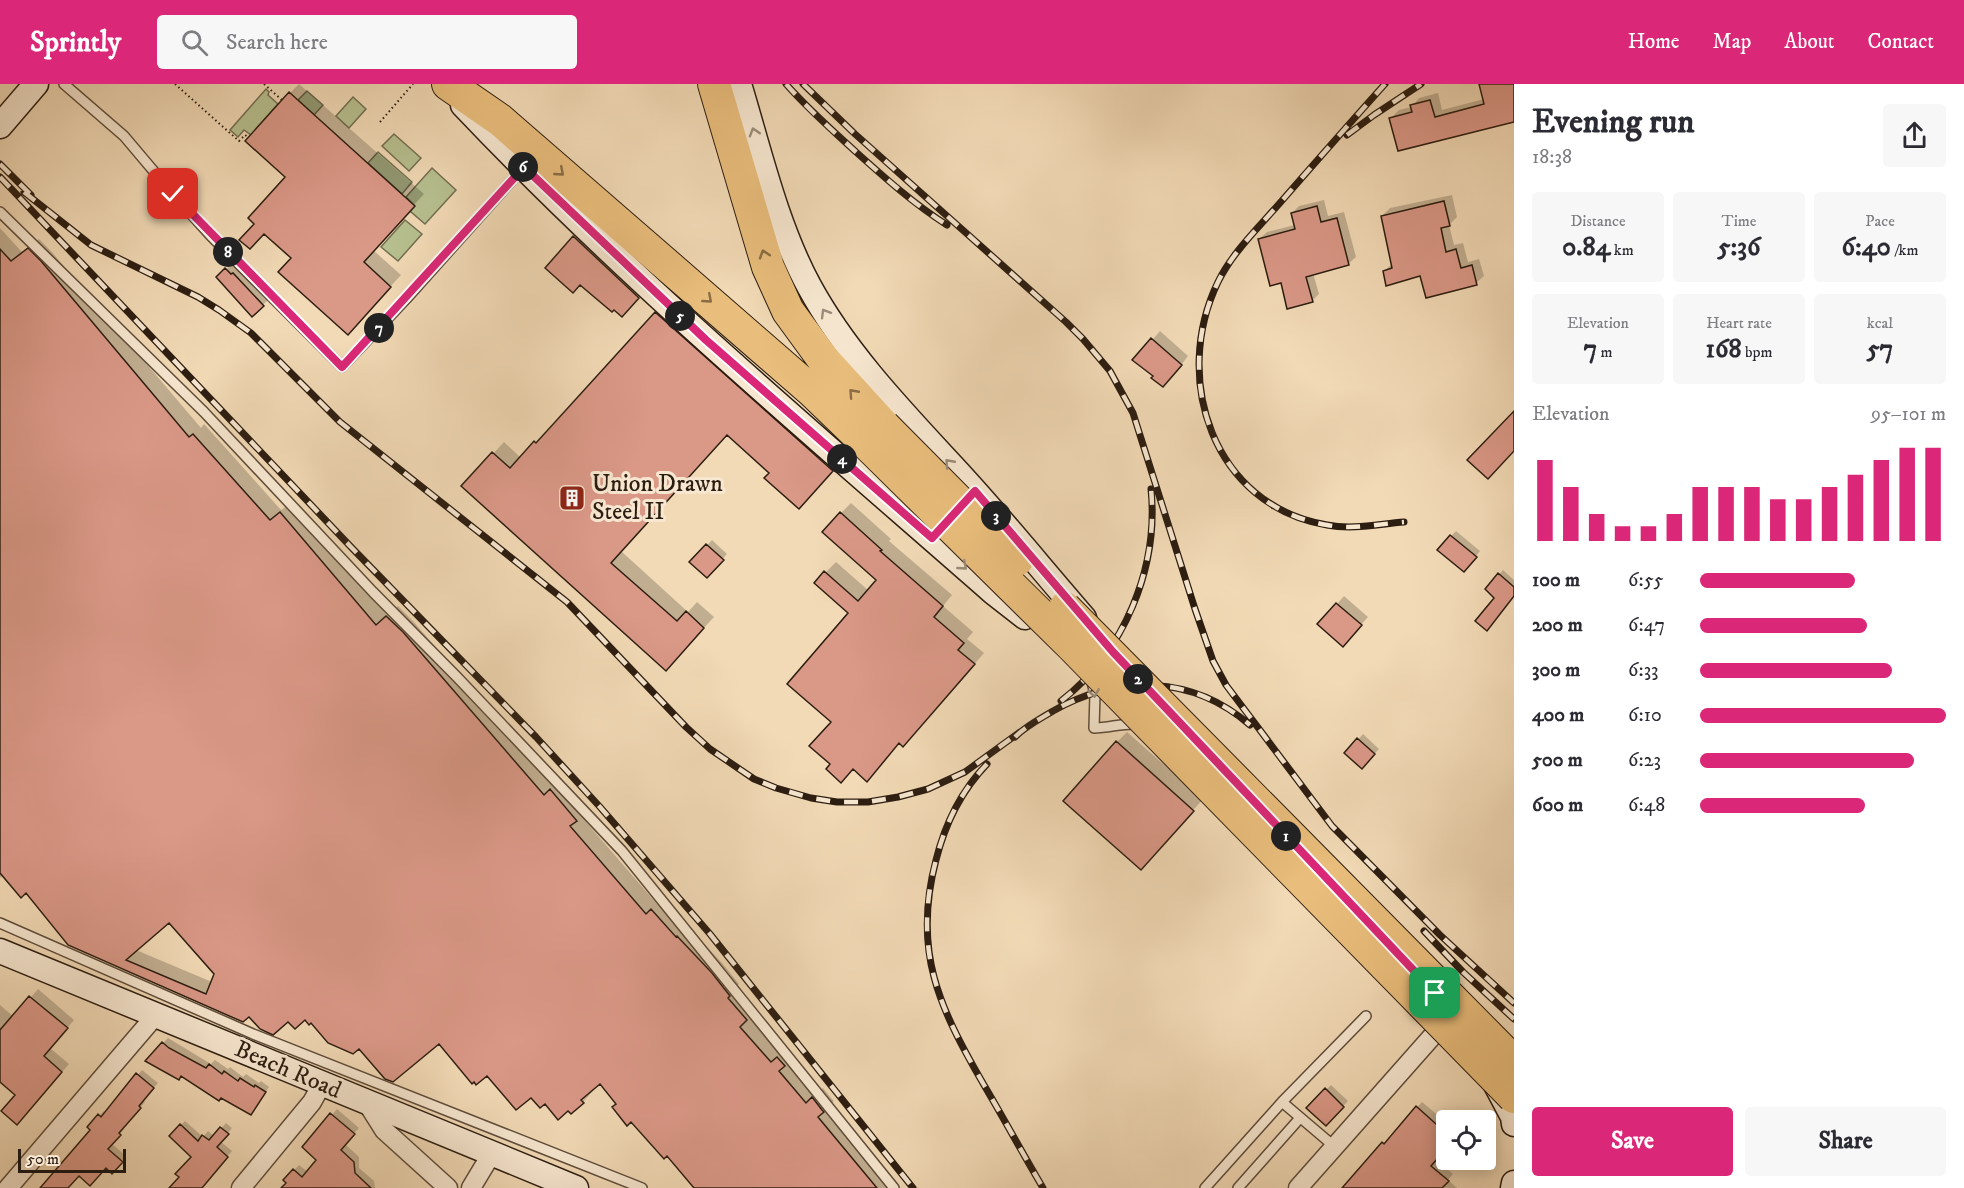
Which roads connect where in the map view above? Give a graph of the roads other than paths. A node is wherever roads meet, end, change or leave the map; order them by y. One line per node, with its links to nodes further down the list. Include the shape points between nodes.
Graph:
1 (64, 84): 8 (lane, via 124,136 198,222 342,367)
2 (443, 84): 8 (main road)
3 (448, 84): 10 (highway, one-way to 10, via 500,120 805,385)
4 (714, 84): 10 (highway, one-way to 4, via 788,310 764,255)
5 (739, 84): 11 (main road, one-way to 5, via 862,363 809,286 787,239)
6 (29, 86): 7 (main road)
7 (0, 126)
8 (524, 167): 12 (main road, via 706,340)
9 (0, 212): 36 (lane, via 204,412 622,851)
10 (875, 435): 20 (highway, bridge, via 1239,782); 22 (highway, bridge, via 1064,638)
11 (975, 491): 12 (lane); 20 (main road, via 1121,661)
12 (932, 538): 13 (main road, one-way to 13)
13 (1081, 661): 14 (main road); 14 (lane, one-way to 14, via 1095,694 1094,728 1119,723)
14 (1149, 726): 19 (main road)
15 (0, 923): 35 (lane, via 253,1034)
16 (0, 951): 17 (main road, Beach Road)
17 (156, 1015): 21 (main road, Beach Road); 30 (street)
18 (1366, 1016): 24 (lane)
19 (1444, 1023): 20 (main road); 27 (street)
20 (1507, 1065): 22 (main road); 26 (main road)
21 (322, 1084): 23 (main road, Beach Road); 31 (street, via 312,1102)
22 (1514, 1098)
23 (367, 1102): 28 (main road, Beach Road); 32 (street, via 384,1130)
24 (1282, 1102): 25 (lane); 37 (lane)
25 (1300, 1118): 27 (lane); 38 (lane)
26 (1514, 1124)
27 (1335, 1147): 39 (street)
28 (492, 1153): 33 (street); 34 (main road, Beach Road)
29 (1514, 1183): 40 (main road)
30 (8, 1188)
31 (241, 1188)
32 (448, 1188)
33 (471, 1188)
34 (576, 1188)
35 (642, 1188)
36 (894, 1188)
37 (1205, 1188)
38 (1238, 1188)
39 (1298, 1188)
40 (1513, 1188)

